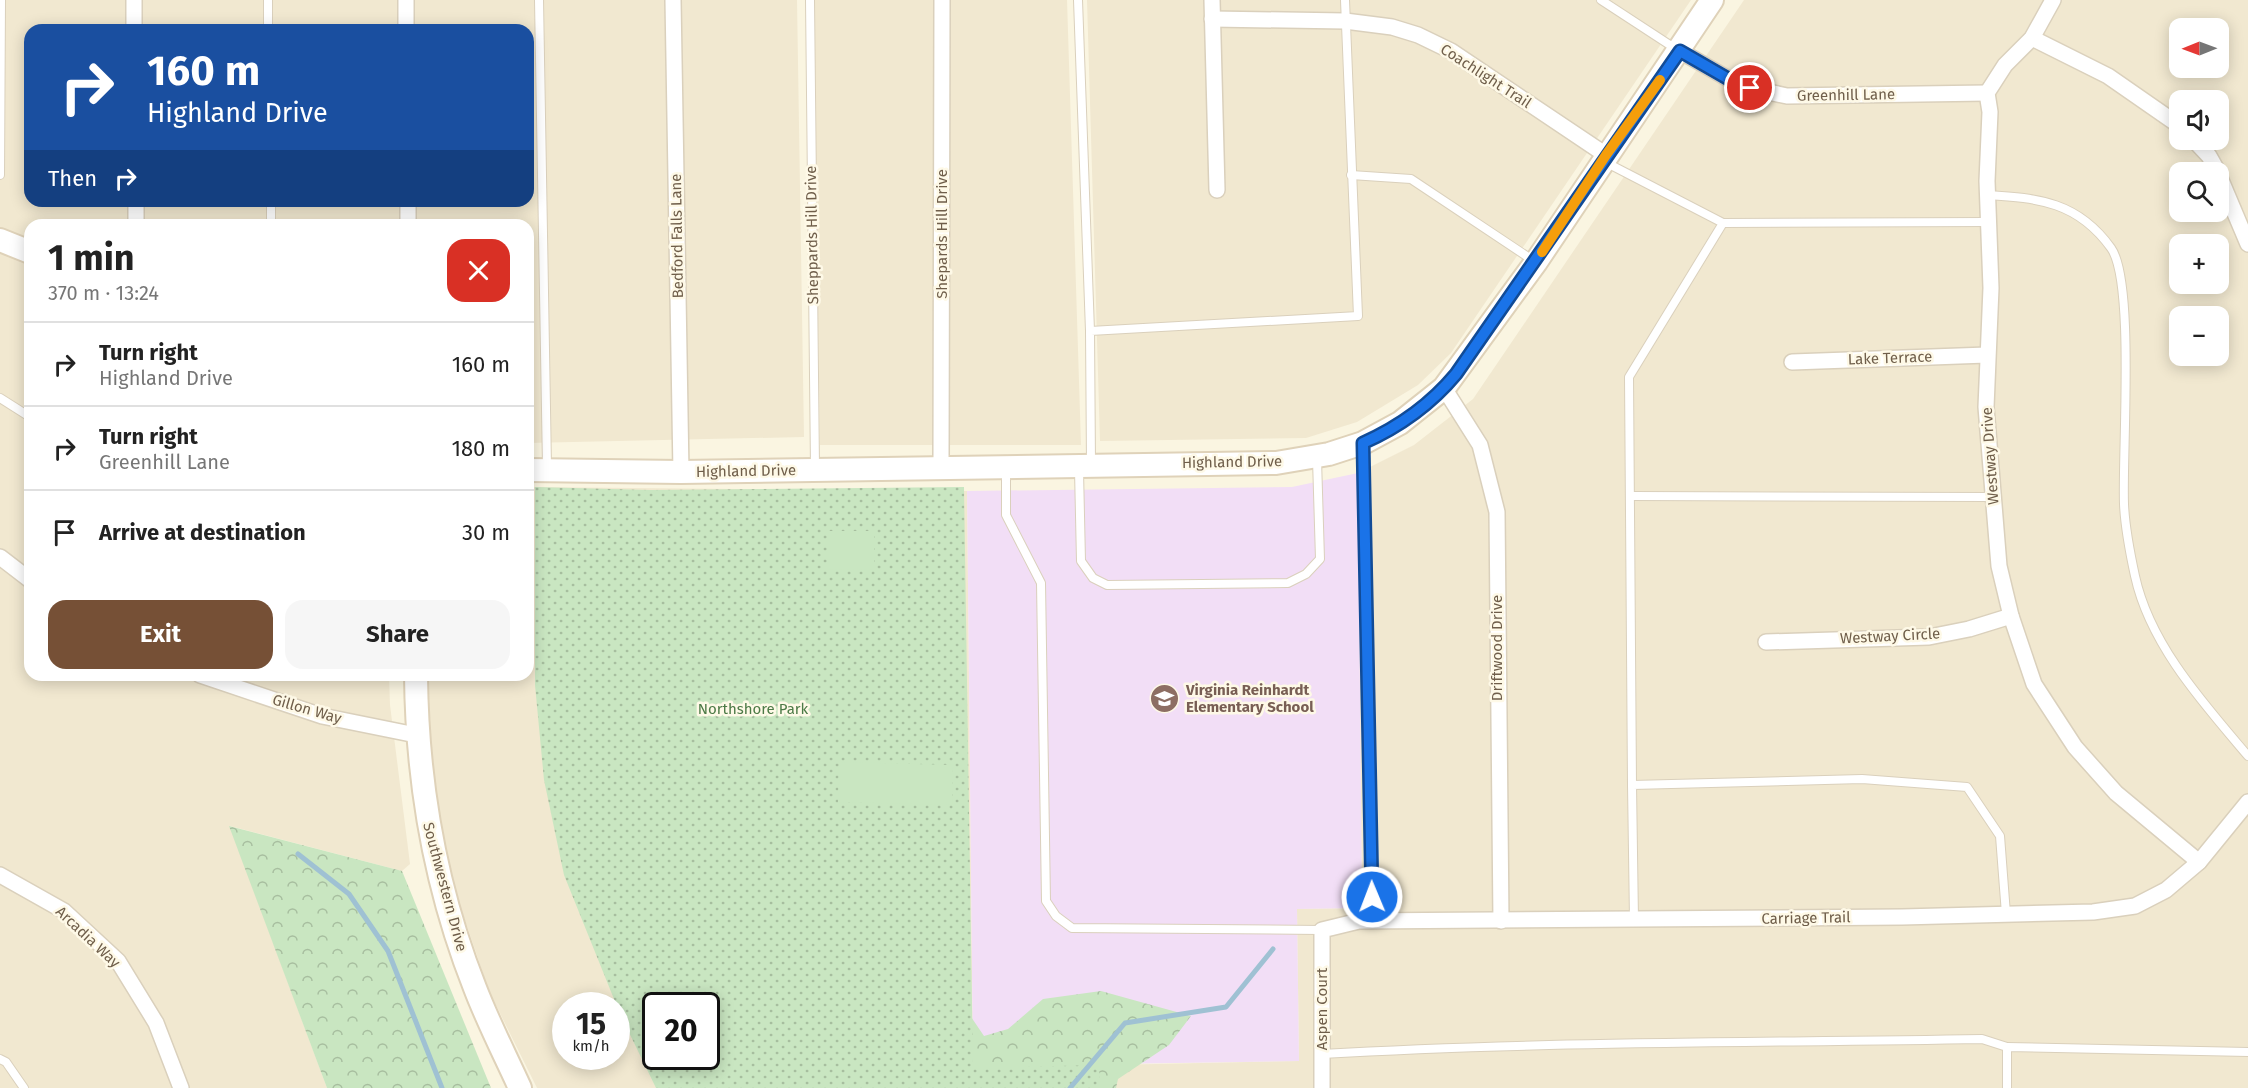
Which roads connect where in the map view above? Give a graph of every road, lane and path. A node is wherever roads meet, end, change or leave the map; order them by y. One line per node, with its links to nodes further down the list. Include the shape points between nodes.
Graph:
1 (1, 0): 27 (lane)
2 (134, 0): 17 (street)
3 (268, 0): 18 (lane)
4 (406, 0): 19 (street)
5 (539, 0): 49 (lane)
6 (673, 0): 51 (street, Bedford Falls Lane)
7 (810, 0): 50 (lane, Sheppards Hill Drive)
8 (942, 0): 48 (street, Shepards Hill Drive)
9 (1078, 0): 38 (lane)
10 (1212, 0): 15 (street)
11 (1345, 0): 16 (lane)
12 (1601, 0): 21 (lane)
13 (1712, 0): 21 (street, Highland Drive)
14 (2053, 0): 20 (street)
15 (1212, 20): 16 (street, Coachlight Trail); 29 (street)
16 (1345, 21): 25 (street, Coachlight Trail, via 1392,27 1451,51); 28 (lane)
17 (134, 24)
18 (268, 24)
19 (406, 24)
20 (2032, 38): 22 (street, via 2006,65); 23 (street, via 2108,76)
21 (1680, 51): 22 (street, Greenhill Lane, via 1732,81 1787,96); 25 (street, Highland Drive)
22 (1987, 93): 30 (street, Westway Drive)
23 (2169, 118)
24 (2204, 150): 26 (street)
25 (1604, 158): 33 (lane); 37 (street, Highland Drive)
26 (2213, 162)
27 (0, 175)
28 (1351, 175): 37 (lane, via 1411,179); 38 (lane, via 1358,316)
29 (1217, 190)
30 (1987, 195): 32 (street, Westway Drive); 61 (lane, via 2060,205 2091,224 2112,249 2121,273 2124,507 2136,579 2171,657)
31 (2229, 199): 35 (street)
32 (1988, 222): 33 (lane); 39 (street, Westway Drive, via 1991,288)
33 (1723, 224): 52 (lane, via 1629,377)
34 (0, 240): 36 (street)
35 (2248, 244)
36 (24, 250)
37 (1536, 262): 41 (street, Highland Drive)
38 (1090, 331): 46 (lane)
39 (1987, 355): 40 (street, Lake Terrace); 53 (street, Westway Drive)
40 (1792, 362)
41 (1444, 388): 44 (street, Highland Drive, via 1400,423); 69 (street, Driftwood Drive, via 1480,445 1497,512)
42 (0, 398): 43 (lane)
43 (24, 413)
44 (1363, 443): 45 (street, Highland Drive); 68 (lane)
45 (1317, 457): 46 (street, Highland Drive, via 1276,462); 46 (lane, via 1320,559 1306,574 1288,584 1107,585 1093,578 1081,561)
46 (1085, 465): 47 (street, Highland Drive)
47 (1006, 466): 48 (street, Highland Drive); 70 (lane, via 1006,515 1041,583 1046,901 1056,916 1072,928)
48 (941, 468): 50 (street, Highland Drive)
49 (538, 470): 51 (street, Highland Drive)
50 (815, 470): 51 (street, Highland Drive)
51 (681, 472)
52 (1631, 496): 53 (lane); 62 (lane)
53 (1992, 497): 56 (street, Westway Drive, via 1999,566)
54 (0, 557): 55 (street)
55 (24, 575)
56 (2011, 616): 57 (street, Westway Circle, via 1929,637); 64 (street, Westway Drive, via 2034,684 2075,747 2116,793)
57 (1766, 642)
58 (218, 681): 60 (street, Gillon Way, via 322,716)
59 (416, 681): 60 (street, Southwestern Drive)
60 (416, 735): 77 (street, Southwestern Drive, via 430,839 454,929 475,990)
61 (2248, 756)
62 (1632, 785): 66 (lane, via 1862,779 1967,787 2000,836); 67 (lane)
63 (2248, 802): 64 (street, Carriage Trail)
64 (2199, 862): 66 (street, Carriage Trail, via 2166,890 2134,906 2093,912)
65 (0, 875): 76 (street, Arcadia Way, via 64,911 118,962 156,1023)
66 (2006, 914): 67 (street, Carriage Trail)
67 (1634, 920): 69 (street, Carriage Trail)
68 (1372, 921): 69 (street, Carriage Trail); 70 (street, Carriage Trail)
69 (1501, 921)
70 (1322, 930): 73 (street, Aspen Court)
71 (2007, 1047): 72 (lane); 73 (lane, via 1982,1039 1792,1040 1537,1044); 79 (lane)
72 (2248, 1052)
73 (1322, 1054): 78 (street, Aspen Court)
74 (0, 1059): 75 (lane)
75 (24, 1088)
76 (181, 1088)
77 (520, 1088)
78 (1322, 1088)
79 (2007, 1088)

